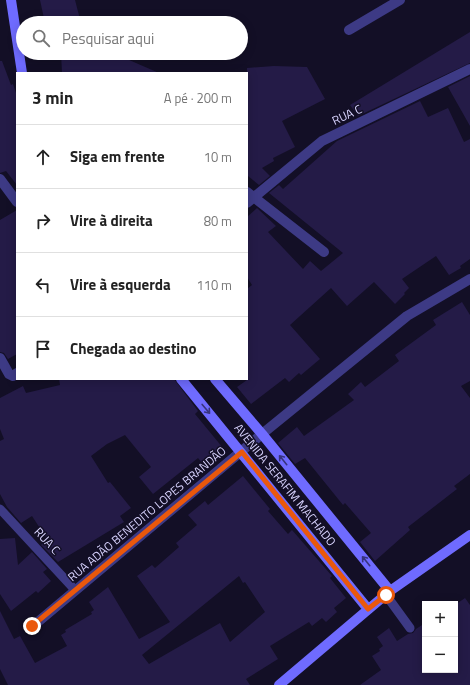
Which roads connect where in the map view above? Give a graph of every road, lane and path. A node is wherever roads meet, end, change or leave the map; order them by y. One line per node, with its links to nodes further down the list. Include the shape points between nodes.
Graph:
1 (11, 0): 4 (street)
2 (400, 0): 3 (street)
3 (349, 30)
4 (16, 33)
5 (20, 60): 7 (street)
6 (470, 69): 9 (street, RUA C, via 322,141)
7 (22, 72)
8 (0, 179): 10 (street)
9 (249, 198): 11 (street)
10 (16, 201)
11 (324, 252)
12 (470, 279): 17 (street, RUA ADÃO BENEDITO LOPES BRANDÃO, via 407,316)
13 (0, 359): 14 (street, via 9,374)
14 (16, 374)
15 (182, 380): 18 (street, AVENIDA SERAFIM MACHADO, one-way to 18)
16 (215, 380): 17 (street, AVENIDA SERAFIM MACHADO)
17 (262, 434): 18 (street, RUA ADÃO BENEDITO LOPES BRANDÃO); 22 (street, AVENIDA SERAFIM MACHADO, one-way to 17)
18 (242, 452): 21 (street, RUA ADÃO BENEDITO LOPES BRANDÃO); 23 (street, AVENIDA SERAFIM MACHADO)
19 (0, 509): 21 (lane, RUA C)
20 (470, 535): 22 (street)
21 (75, 590): 24 (street, RUA ADÃO BENEDITO LOPES BRANDÃO)
22 (388, 593): 23 (street); 25 (lane)
23 (368, 609): 26 (street)
24 (32, 626)
25 (410, 628)
26 (279, 685)

